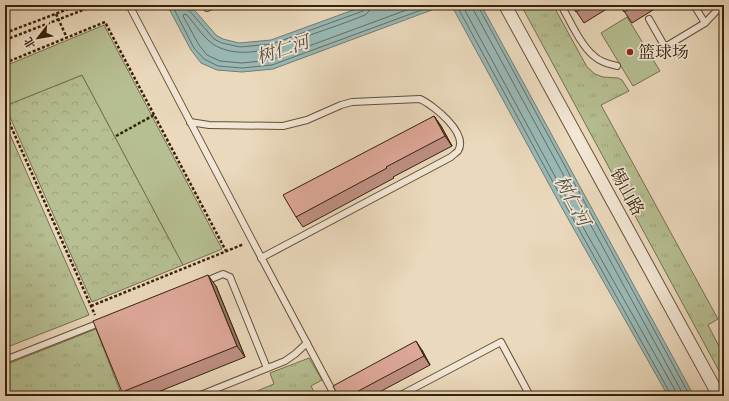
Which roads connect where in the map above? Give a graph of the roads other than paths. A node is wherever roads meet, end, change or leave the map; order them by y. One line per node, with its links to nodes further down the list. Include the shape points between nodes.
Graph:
1 (128, 5): 12 (lane)
2 (206, 5): 3 (lane, via 207,8)
3 (214, 5)
4 (505, 5): 24 (street, 锡山路)
5 (513, 5): 19 (street, 锡山路)
6 (561, 5): 11 (lane, via 587,50 602,62)
7 (694, 5): 10 (lane)
8 (722, 5): 10 (lane)
9 (649, 19): 10 (lane, via 665,47)
10 (704, 23)
11 (617, 66)
12 (190, 122): 13 (lane); 13 (lane, via 209,125 283,126 307,120 352,102 420,99 439,112 457,133 460,145 451,157)
13 (261, 258): 16 (lane)
14 (201, 283): 18 (lane, via 223,274 230,276)
15 (105, 320): 17 (lane)
16 (307, 343): 18 (lane, via 285,361); 21 (lane)
17 (5, 360)
18 (267, 368): 20 (lane)
19 (724, 391)
20 (198, 396)
21 (335, 396)
22 (399, 396): 23 (lane, via 501,342)
23 (530, 396)
24 (719, 396)

